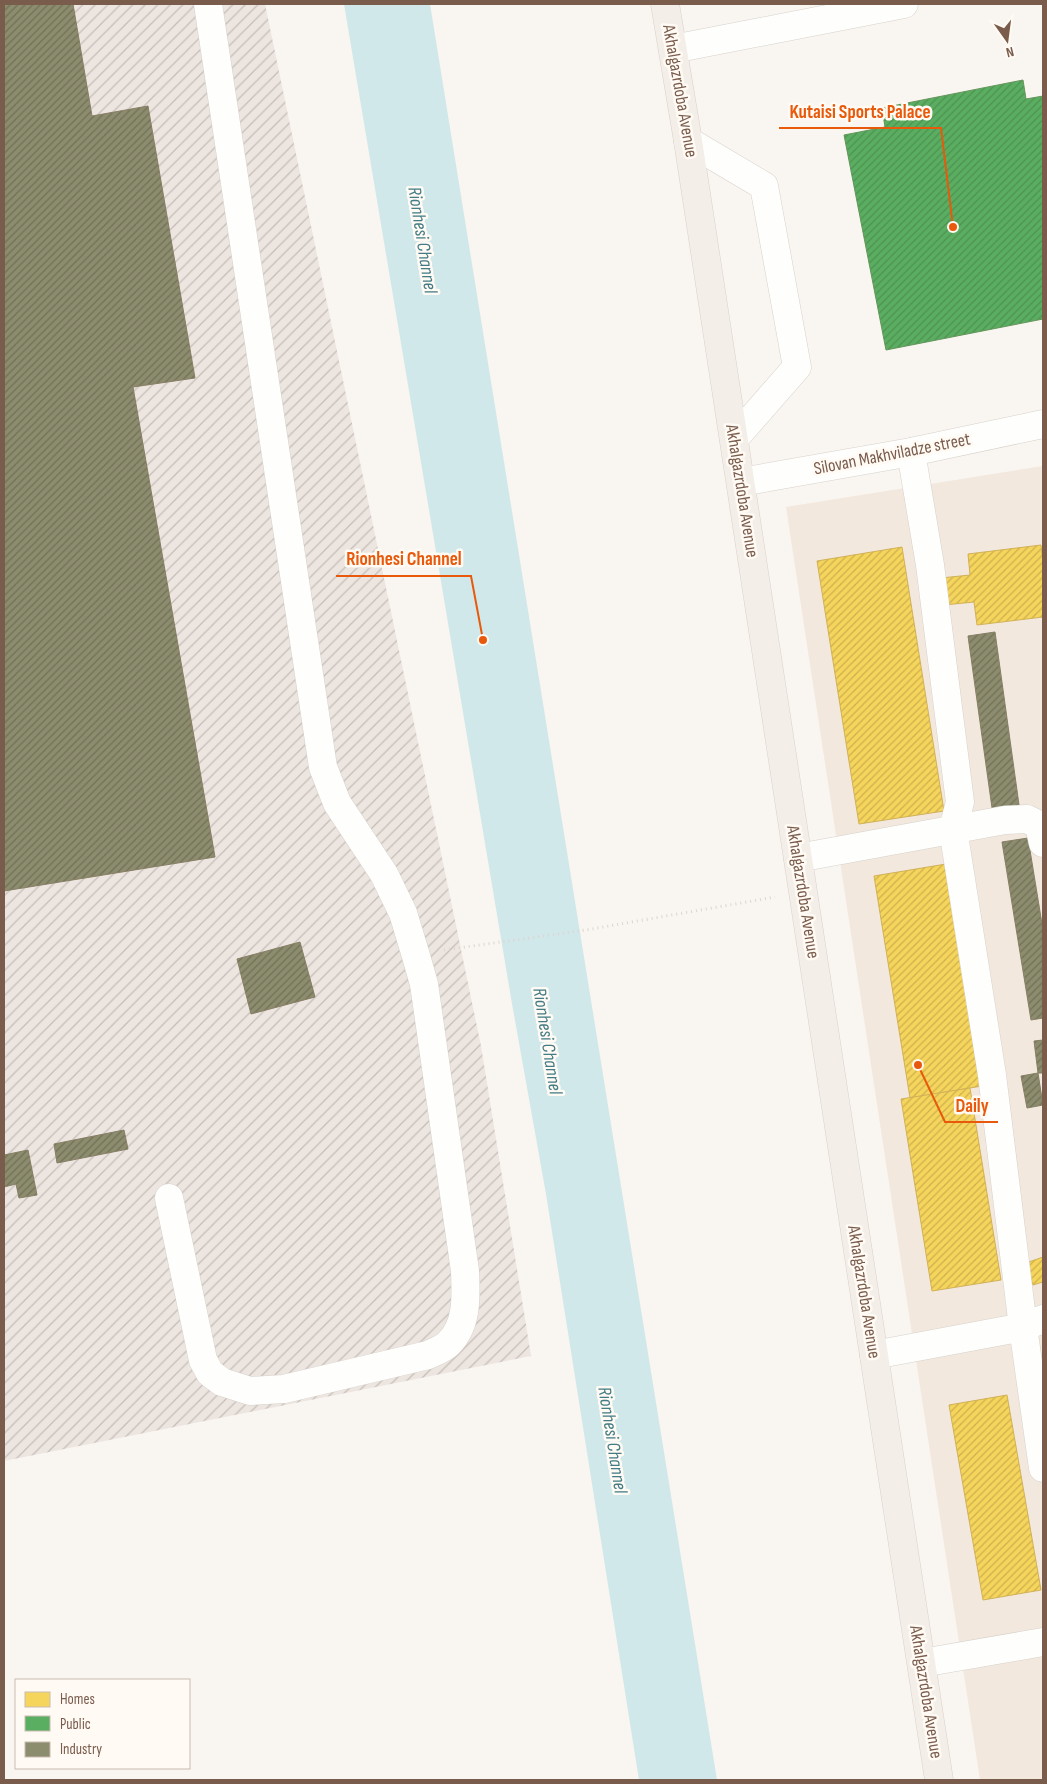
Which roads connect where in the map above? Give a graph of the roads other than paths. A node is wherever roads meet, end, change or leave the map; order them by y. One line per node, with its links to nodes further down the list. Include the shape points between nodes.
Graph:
1 (208, 4): 13 (street, via 322,768 337,803 384,874 403,913 424,984 465,1270 466,1299 461,1325 448,1344 428,1356 284,1389 250,1391 222,1382 210,1374 203,1360)
2 (665, 4): 4 (main road, Akhalgazrdoba Avenue)
3 (904, 4): 4 (street)
4 (673, 49): 5 (main road, Akhalgazrdoba Avenue)
5 (688, 141): 7 (main road, Akhalgazrdoba Avenue); 7 (street, via 764,186 798,367)
6 (1043, 424): 8 (street, Silovan Makhviladze street)
7 (734, 439): 9 (main road, Akhalgazrdoba Avenue)
8 (911, 452): 9 (street, Silovan Makhviladze street); 10 (street, via 930,564 960,802)
9 (741, 482): 12 (main road, Akhalgazrdoba Avenue)
10 (954, 829): 11 (street, via 1027,819 1039,825); 12 (street); 14 (street)
11 (1043, 843)
12 (798, 858): 15 (main road, Akhalgazrdoba Avenue)
13 (169, 1198)
14 (1033, 1323): 15 (street); 16 (street)
15 (874, 1355): 18 (main road, Akhalgazrdoba Avenue)
16 (1043, 1468)
17 (1043, 1642): 18 (street)
18 (922, 1663): 19 (main road, Akhalgazrdoba Avenue)
19 (939, 1780)

